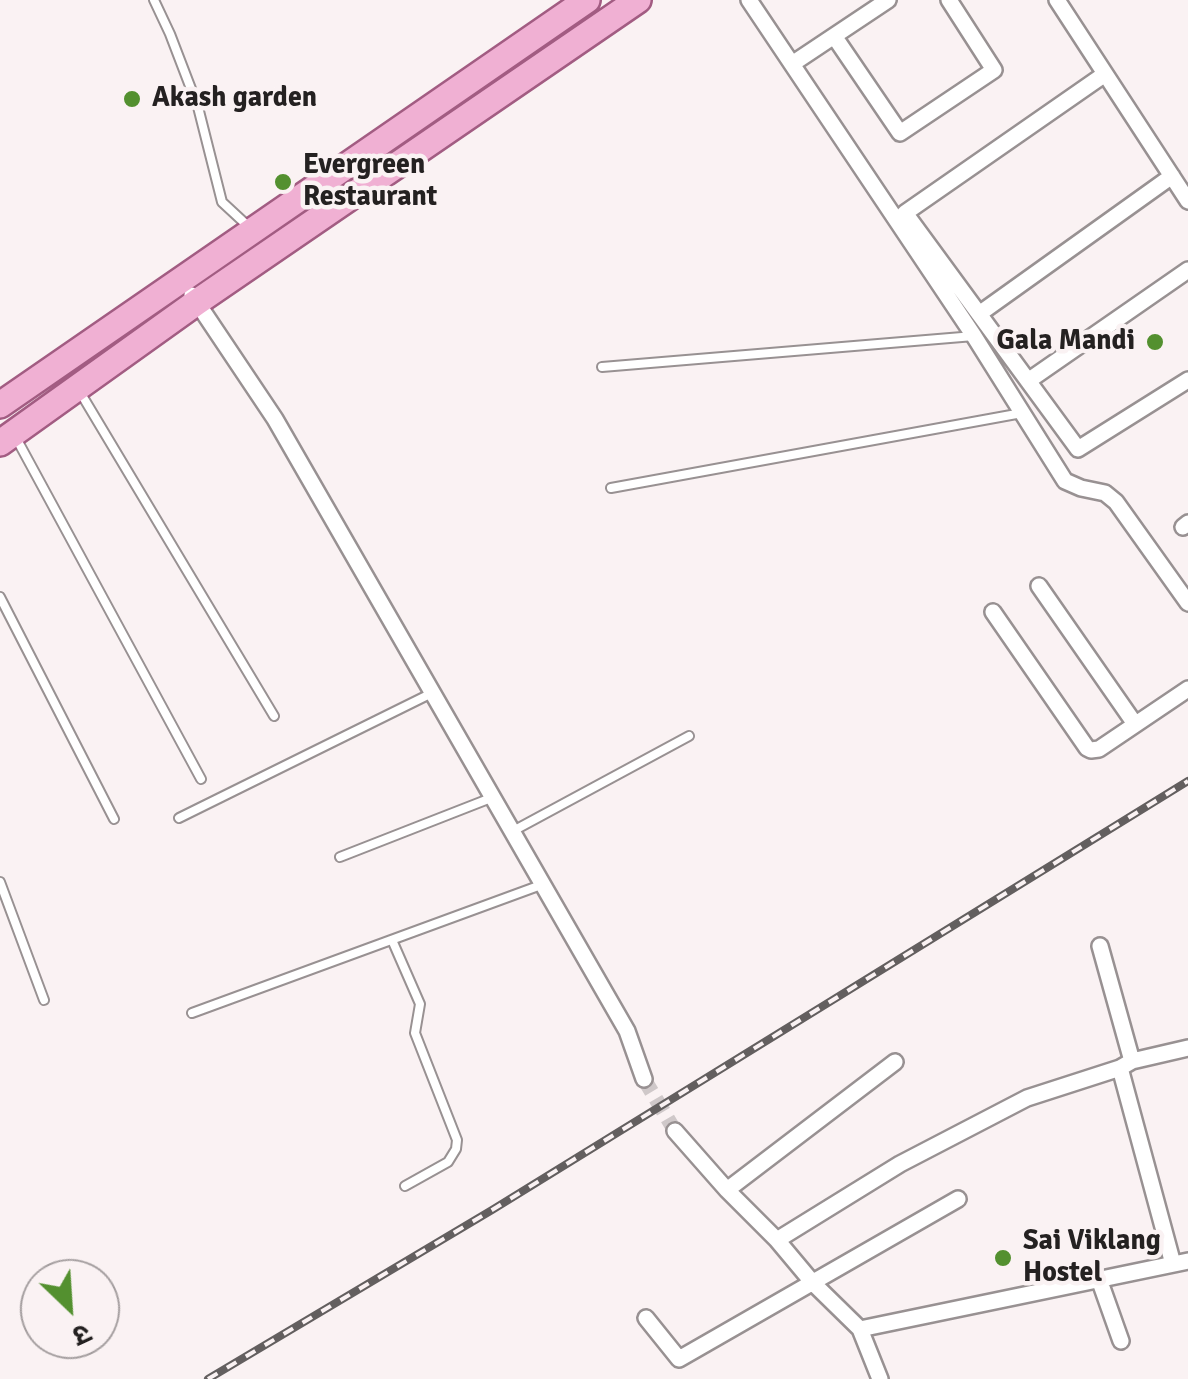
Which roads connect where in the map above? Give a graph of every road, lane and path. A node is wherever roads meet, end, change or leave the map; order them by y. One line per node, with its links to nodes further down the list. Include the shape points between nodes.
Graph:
1 (154, 0): 13 (lane, via 198,107 222,202)
2 (587, 0): 13 (main road)
3 (638, 0): 16 (main road)
4 (888, 0): 8 (street)
5 (948, 0): 8 (street, via 994,70 900,133)
6 (1057, 0): 10 (street)
7 (758, 3): 9 (street)
8 (834, 36): 9 (street)
9 (792, 64): 18 (street)
10 (1105, 74): 11 (street); 17 (street, via 905,212)
11 (1172, 176): 12 (street); 17 (street)
12 (1188, 201)
13 (252, 230): 15 (main road)
14 (1188, 270): 20 (street)
15 (181, 279): 16 (street); 23 (main road)
16 (197, 302): 22 (main road); 32 (street, via 275,419)
17 (979, 314): 20 (street)
18 (974, 336): 19 (lane); 24 (street)
19 (602, 366)
20 (1028, 380): 21 (street, via 1078,448)
21 (1188, 380)
22 (78, 388): 25 (main road); 33 (lane)
23 (0, 405)
24 (1022, 413): 26 (lane); 29 (street, via 1065,481 1116,502)
25 (7, 439): 36 (lane)
26 (611, 488)
27 (1039, 586): 34 (street)
28 (0, 597): 38 (lane)
29 (1188, 604)
30 (994, 612): 34 (street, via 1087,748 1098,749)
31 (1188, 689): 34 (street)
32 (432, 694): 37 (street); 39 (lane)
33 (274, 716)
34 (1135, 724)
35 (689, 736): 40 (lane)
36 (201, 780)
37 (491, 798): 40 (street); 41 (lane)
38 (114, 818)
39 (180, 818)
40 (511, 832): 43 (street)
41 (340, 857)
42 (0, 882): 46 (lane)
43 (541, 885): 44 (lane); 51 (street, via 627,1032)
44 (392, 940): 47 (lane); 53 (lane, via 420,1004 415,1032 457,1140 448,1162)
45 (1100, 946): 50 (street)
46 (44, 1000)
47 (192, 1013)
48 (1188, 1048): 50 (street)
49 (895, 1062): 54 (street)
50 (1126, 1065): 56 (street, via 1026,1098 900,1164); 57 (street)
51 (644, 1079)
52 (675, 1131): 54 (street)
53 (405, 1186)
54 (726, 1190): 56 (street)
55 (958, 1200): 59 (street)
56 (777, 1240): 59 (street)
57 (1181, 1262): 58 (street)
58 (1099, 1279): 61 (street); 62 (street)
59 (813, 1283): 60 (street, via 678,1359); 61 (street)
60 (646, 1318)
61 (860, 1329): 63 (street)
62 (1121, 1341)
63 (880, 1379)

